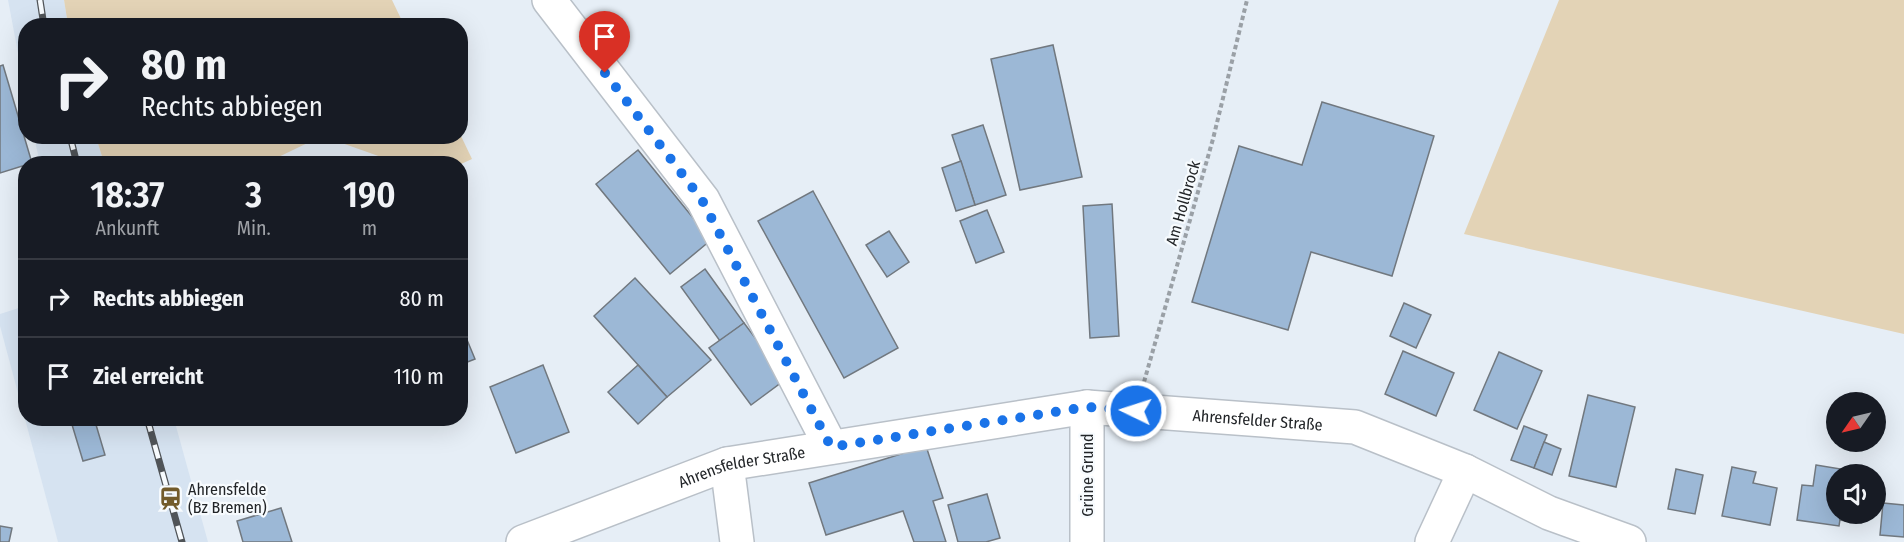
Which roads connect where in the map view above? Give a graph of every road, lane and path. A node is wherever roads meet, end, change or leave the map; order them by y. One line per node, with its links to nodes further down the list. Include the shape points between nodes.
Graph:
1 (549, 0): 5 (street, via 702,200)
2 (1247, 0): 4 (path, Am Hollbrock, via 1213,139)
3 (1087, 407): 4 (street, Ahrensfelder Straße); 5 (street, Ahrensfelder Straße); 10 (street, Grüne Grund)
4 (1136, 411): 7 (street, Ahrensfelder Straße, via 1355,427)
5 (831, 447): 6 (street, Ahrensfelder Straße)
6 (728, 464): 8 (street, Ahrensfelder Straße); 9 (street)
7 (1465, 471): 11 (street); 12 (street, Ahrensfelder Straße, via 1549,513)
8 (523, 542)
9 (737, 542)
10 (1087, 542)
11 (1432, 542)
12 (1629, 542)

